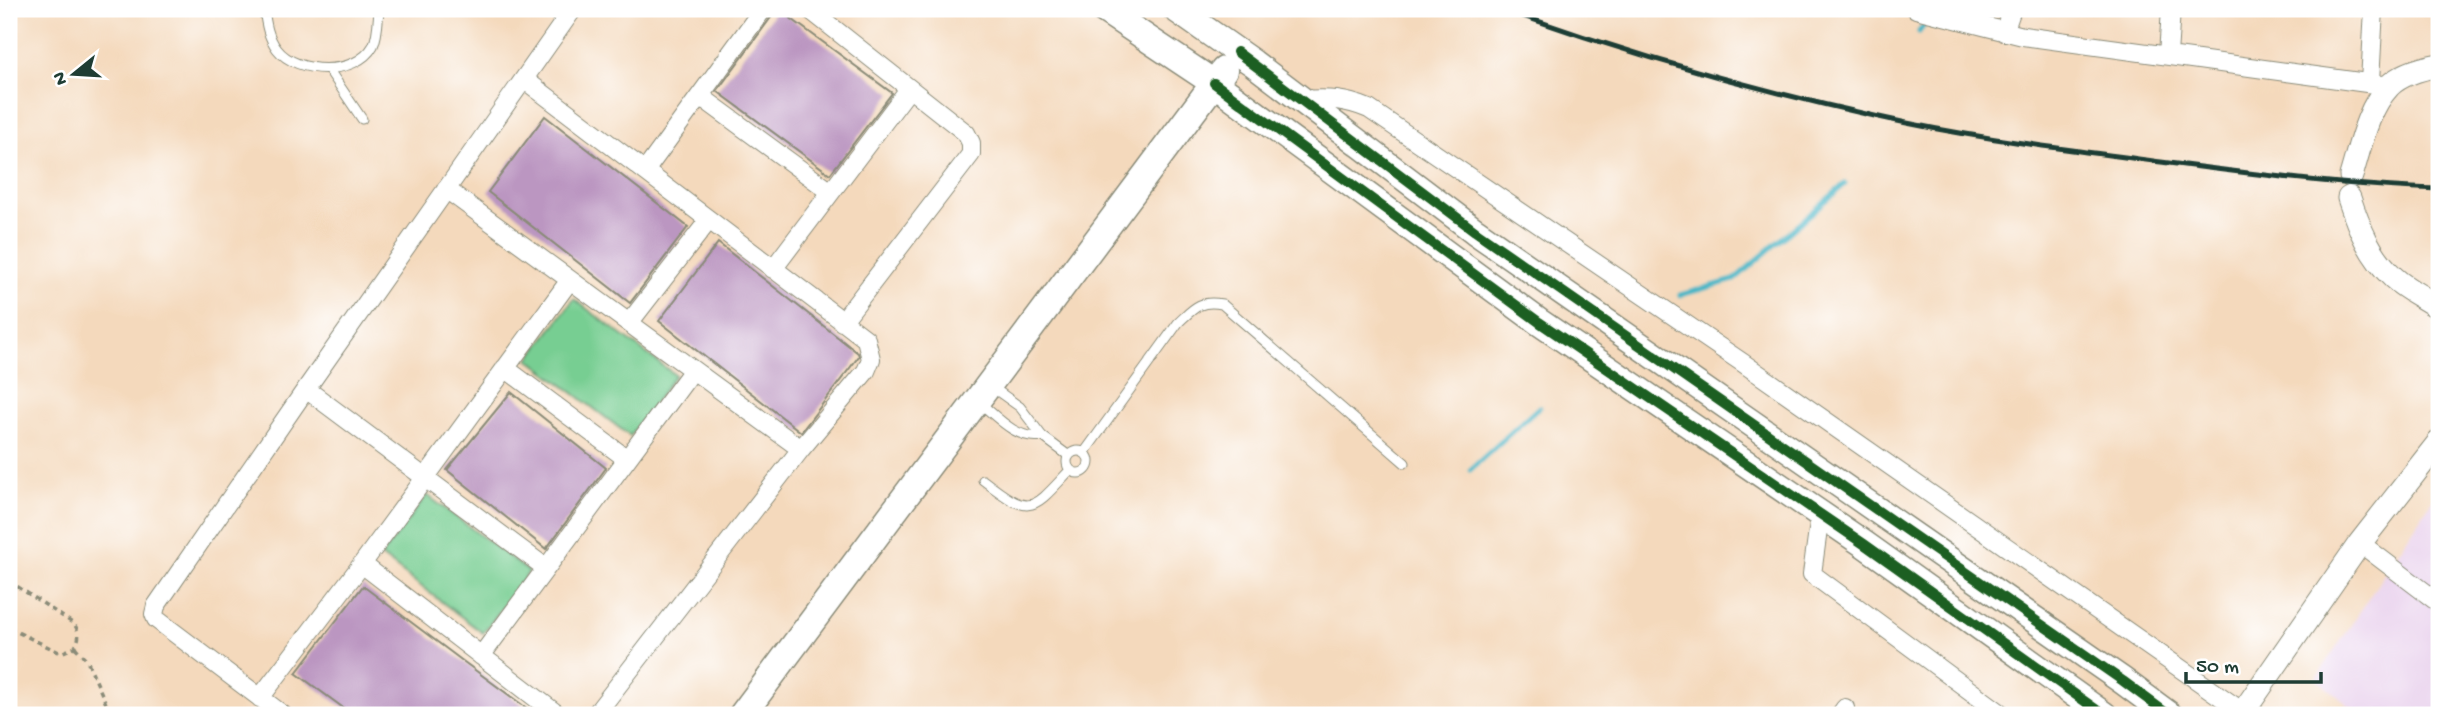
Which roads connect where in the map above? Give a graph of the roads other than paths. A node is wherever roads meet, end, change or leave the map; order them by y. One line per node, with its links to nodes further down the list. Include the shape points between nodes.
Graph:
1 (264, 9): 16 (lane, via 268,33 279,51 299,64)
2 (379, 9): 16 (lane, via 373,46 359,60)
3 (573, 9): 17 (street)
4 (764, 9): 21 (street)
5 (809, 9): 20 (street)
6 (1103, 9): 18 (main road)
7 (1176, 9): 13 (main road)
8 (1916, 9): 12 (street)
9 (2012, 9): 12 (street)
10 (2171, 9): 14 (street)
11 (2374, 9): 19 (street)
12 (2004, 32): 14 (street)
13 (1237, 52): 18 (main road); 22 (main road)
14 (2168, 55): 19 (street)
15 (2439, 65): 19 (street)
16 (329, 70): 23 (lane)
17 (525, 80): 24 (street); 25 (street)
18 (1214, 83): 36 (main road); 47 (main road, via 1539,322)
19 (2380, 84): 30 (street, via 2350,187 2360,232 2395,278)
20 (909, 89): 26 (street); 31 (street, via 966,133 971,154)
21 (700, 96): 24 (street); 26 (street)
22 (1302, 100): 54 (street, via 1335,99 1369,109); 61 (main road, via 1475,231)
23 (362, 119)
24 (645, 171): 27 (street)
25 (446, 190): 29 (street); 35 (street)
26 (831, 192): 28 (street)
27 (709, 220): 28 (street); 32 (street)
28 (773, 269): 31 (street)
29 (570, 280): 32 (street); 33 (street)
30 (2439, 308)
31 (842, 322): 39 (street, via 866,339 871,359)
32 (629, 323): 34 (street)
33 (505, 368): 42 (street); 45 (street)
34 (693, 370): 39 (street); 42 (street)
35 (306, 389): 45 (street); 53 (street, via 154,614)
36 (982, 392): 37 (lane, via 1020,407); 37 (lane, via 1017,433); 58 (main road)
37 (1042, 436): 41 (lane)
38 (2439, 442): 48 (street)
39 (802, 449): 57 (street)
40 (1084, 453): 41 (lane); 43 (lane, via 1178,323 1198,305 1209,302 1222,304); 44 (lane, via 1087,469 1081,473)
41 (1069, 456): 44 (lane)
42 (627, 459): 50 (street)
43 (1405, 463)
44 (1070, 470): 46 (lane, via 1033,505 1009,500)
45 (425, 478): 49 (street); 50 (street)
46 (983, 480)
47 (1820, 515): 59 (street, via 1812,574); 60 (main road)
48 (2360, 543): 51 (street); 54 (street)
49 (362, 564): 52 (street); 53 (street)
50 (546, 568): 52 (street)
51 (2439, 603)
52 (481, 656): 56 (street)
53 (260, 698): 55 (street)
54 (2244, 714)
55 (283, 715)
56 (558, 715)
57 (595, 715)
58 (742, 715)
59 (2003, 715)
60 (2104, 715)
61 (2169, 715)

